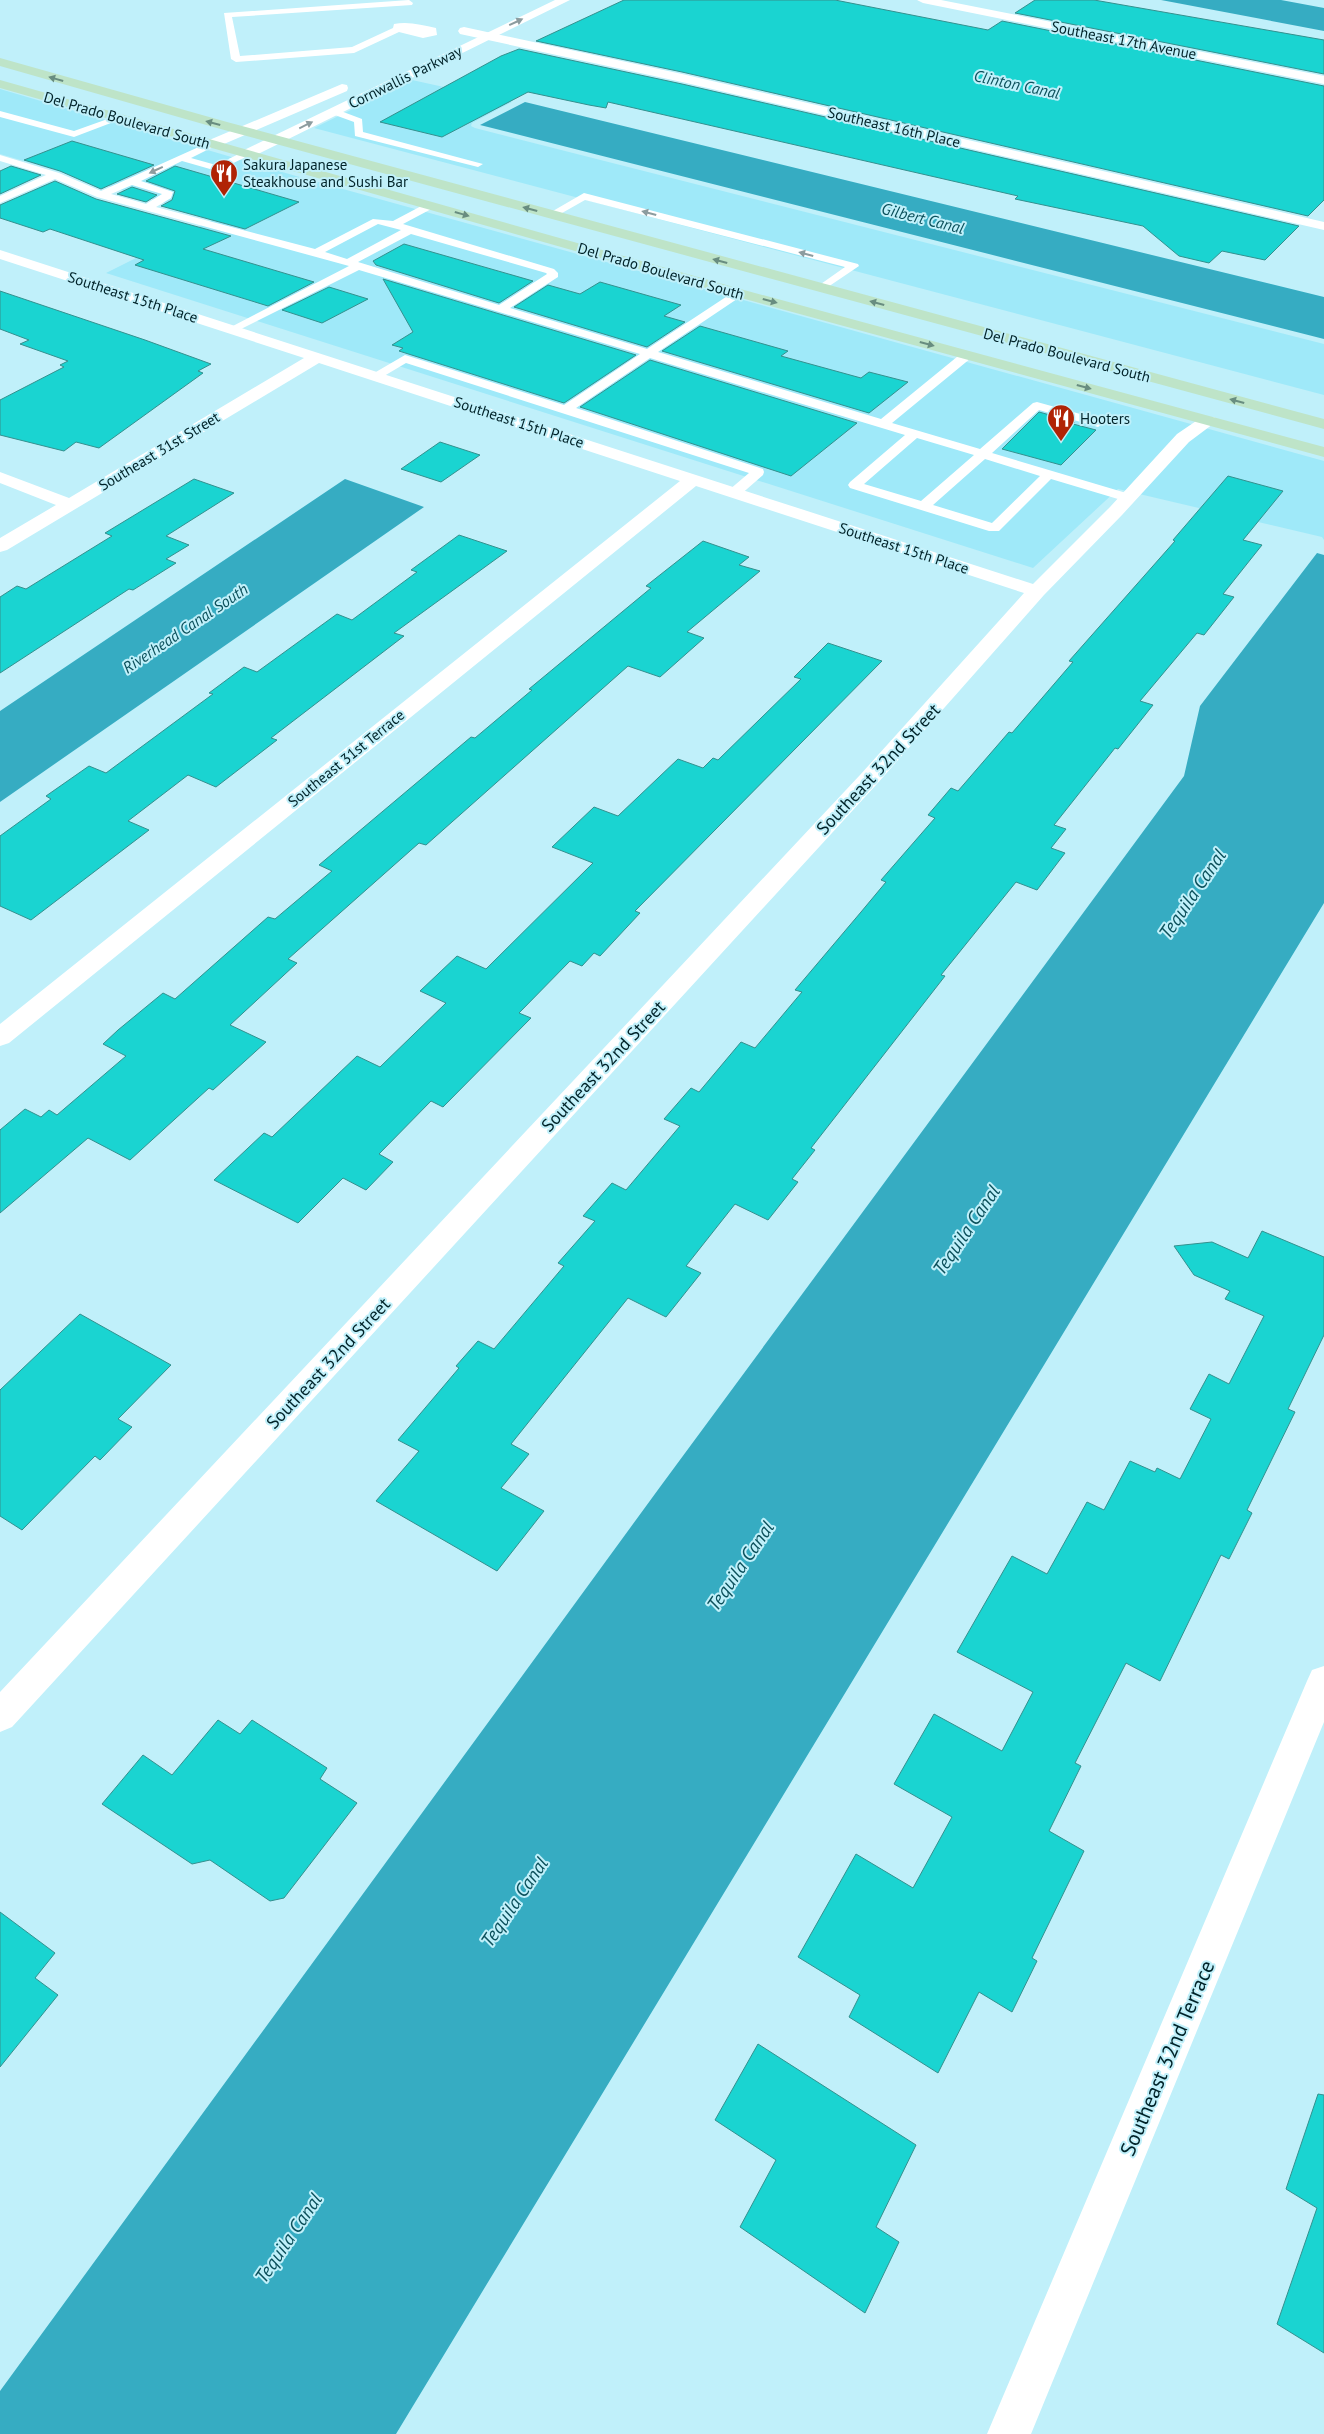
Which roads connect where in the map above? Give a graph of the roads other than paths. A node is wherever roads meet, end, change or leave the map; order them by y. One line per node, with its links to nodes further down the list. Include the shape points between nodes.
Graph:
1 (564, 0): 7 (street, Cornwallis Parkway, one-way to 1)
2 (923, 0): 10 (street, Southeast 17th Avenue)
3 (410, 2): 5 (lane); 5 (lane, via 227,15 236,59 354,50)
4 (482, 22): 6 (street, Cornwallis Parkway)
5 (398, 28): 8 (lane, via 410,25 433,30)
6 (464, 30): 7 (street, Southeast 16th Place); 8 (street, Cornwallis Parkway)
7 (489, 35): 13 (street, Cornwallis Parkway); 31 (street, Southeast 16th Place)
8 (441, 38)
9 (0, 62): 16 (main road, Del Prado Boulevard South, one-way to 9)
10 (1324, 80)
11 (353, 83): 16 (street, Cornwallis Parkway)
12 (0, 84): 15 (main road, Del Prado Boulevard South)
13 (335, 112): 17 (street, Cornwallis Parkway, one-way to 13); 22 (lane, via 359,121 358,134)
14 (0, 114): 15 (lane, via 74,134)
15 (120, 118): 18 (main road, Del Prado Boulevard South)
16 (243, 131): 17 (main road, Del Prado Boulevard South); 18 (street, Cornwallis Parkway)
17 (277, 140): 19 (street, Cornwallis Parkway); 29 (main road, Del Prado Boulevard South, one-way to 17)
18 (212, 144): 19 (main road, Del Prado Boulevard South); 21 (lane)
19 (246, 154): 21 (lane, via 217,168); 27 (main road, Del Prado Boulevard South)
20 (0, 158): 23 (lane)
21 (182, 158): 24 (lane, one-way to 24)
22 (478, 164)
23 (56, 175): 25 (lane); 26 (lane)
24 (131, 181): 25 (lane); 28 (lane, via 168,192 167,196)
25 (101, 195): 28 (lane)
26 (0, 200)
27 (431, 205): 30 (lane); 37 (main road, Del Prado Boulevard South, one-way to 37)
28 (147, 208): 34 (lane)
29 (551, 215): 36 (main road, Del Prado Boulevard South, one-way to 29); 36 (lane, one-way to 29, via 854,266 584,196)
30 (394, 225): 32 (lane); 34 (lane, via 377,221)
31 (1324, 226)
32 (410, 230): 35 (lane); 38 (lane, via 550,271 554,275)
33 (0, 254): 39 (street, Southeast 15th Place)
34 (316, 254): 35 (lane)
35 (353, 265): 38 (lane); 39 (lane)
36 (822, 288): 45 (main road, Del Prado Boulevard South, one-way to 36)
37 (739, 293): 40 (lane); 41 (main road, Del Prado Boulevard South, one-way to 41)
38 (500, 309): 40 (lane)
39 (233, 330): 42 (street, Southeast 15th Place)
40 (647, 353): 44 (lane); 48 (lane)
41 (966, 355): 46 (main road, Del Prado Boulevard South, one-way to 46); 48 (lane)
42 (318, 357): 43 (street, Southeast 15th Place); 58 (street, Southeast 31st Street)
43 (375, 376): 44 (lane, via 405,360); 55 (street, Southeast 15th Place)
44 (566, 409): 56 (lane, via 758,472)
45 (1300, 418): 46 (main road); 49 (main road, Del Prado Boulevard South)
46 (1208, 420): 51 (main road, Del Prado Boulevard South); 57 (street, Southeast 32nd Street, via 1183,438)
47 (1098, 422): 52 (lane, via 1037,406)
48 (883, 424): 50 (lane)
49 (1324, 424)
50 (914, 434): 52 (lane); 59 (lane, via 855,485)
51 (1324, 452)
52 (983, 454): 53 (lane); 59 (lane)
53 (1049, 474): 57 (lane); 59 (lane, via 994,528)
54 (0, 477): 58 (street)
55 (692, 480): 56 (street, Southeast 15th Place); 62 (street, Southeast 31st Terrace)
56 (734, 493): 61 (street, Southeast 15th Place)
57 (1128, 498): 61 (street, Southeast 32nd Street)
58 (69, 504): 60 (street, Southeast 31st Street)
59 (924, 506)
60 (0, 546)
61 (1037, 591): 64 (street, Southeast 32nd Street, via 861,788)
62 (0, 1037)
63 (1324, 1681): 65 (street, Southeast 32nd Terrace)
64 (0, 1716)
65 (1009, 2434)

